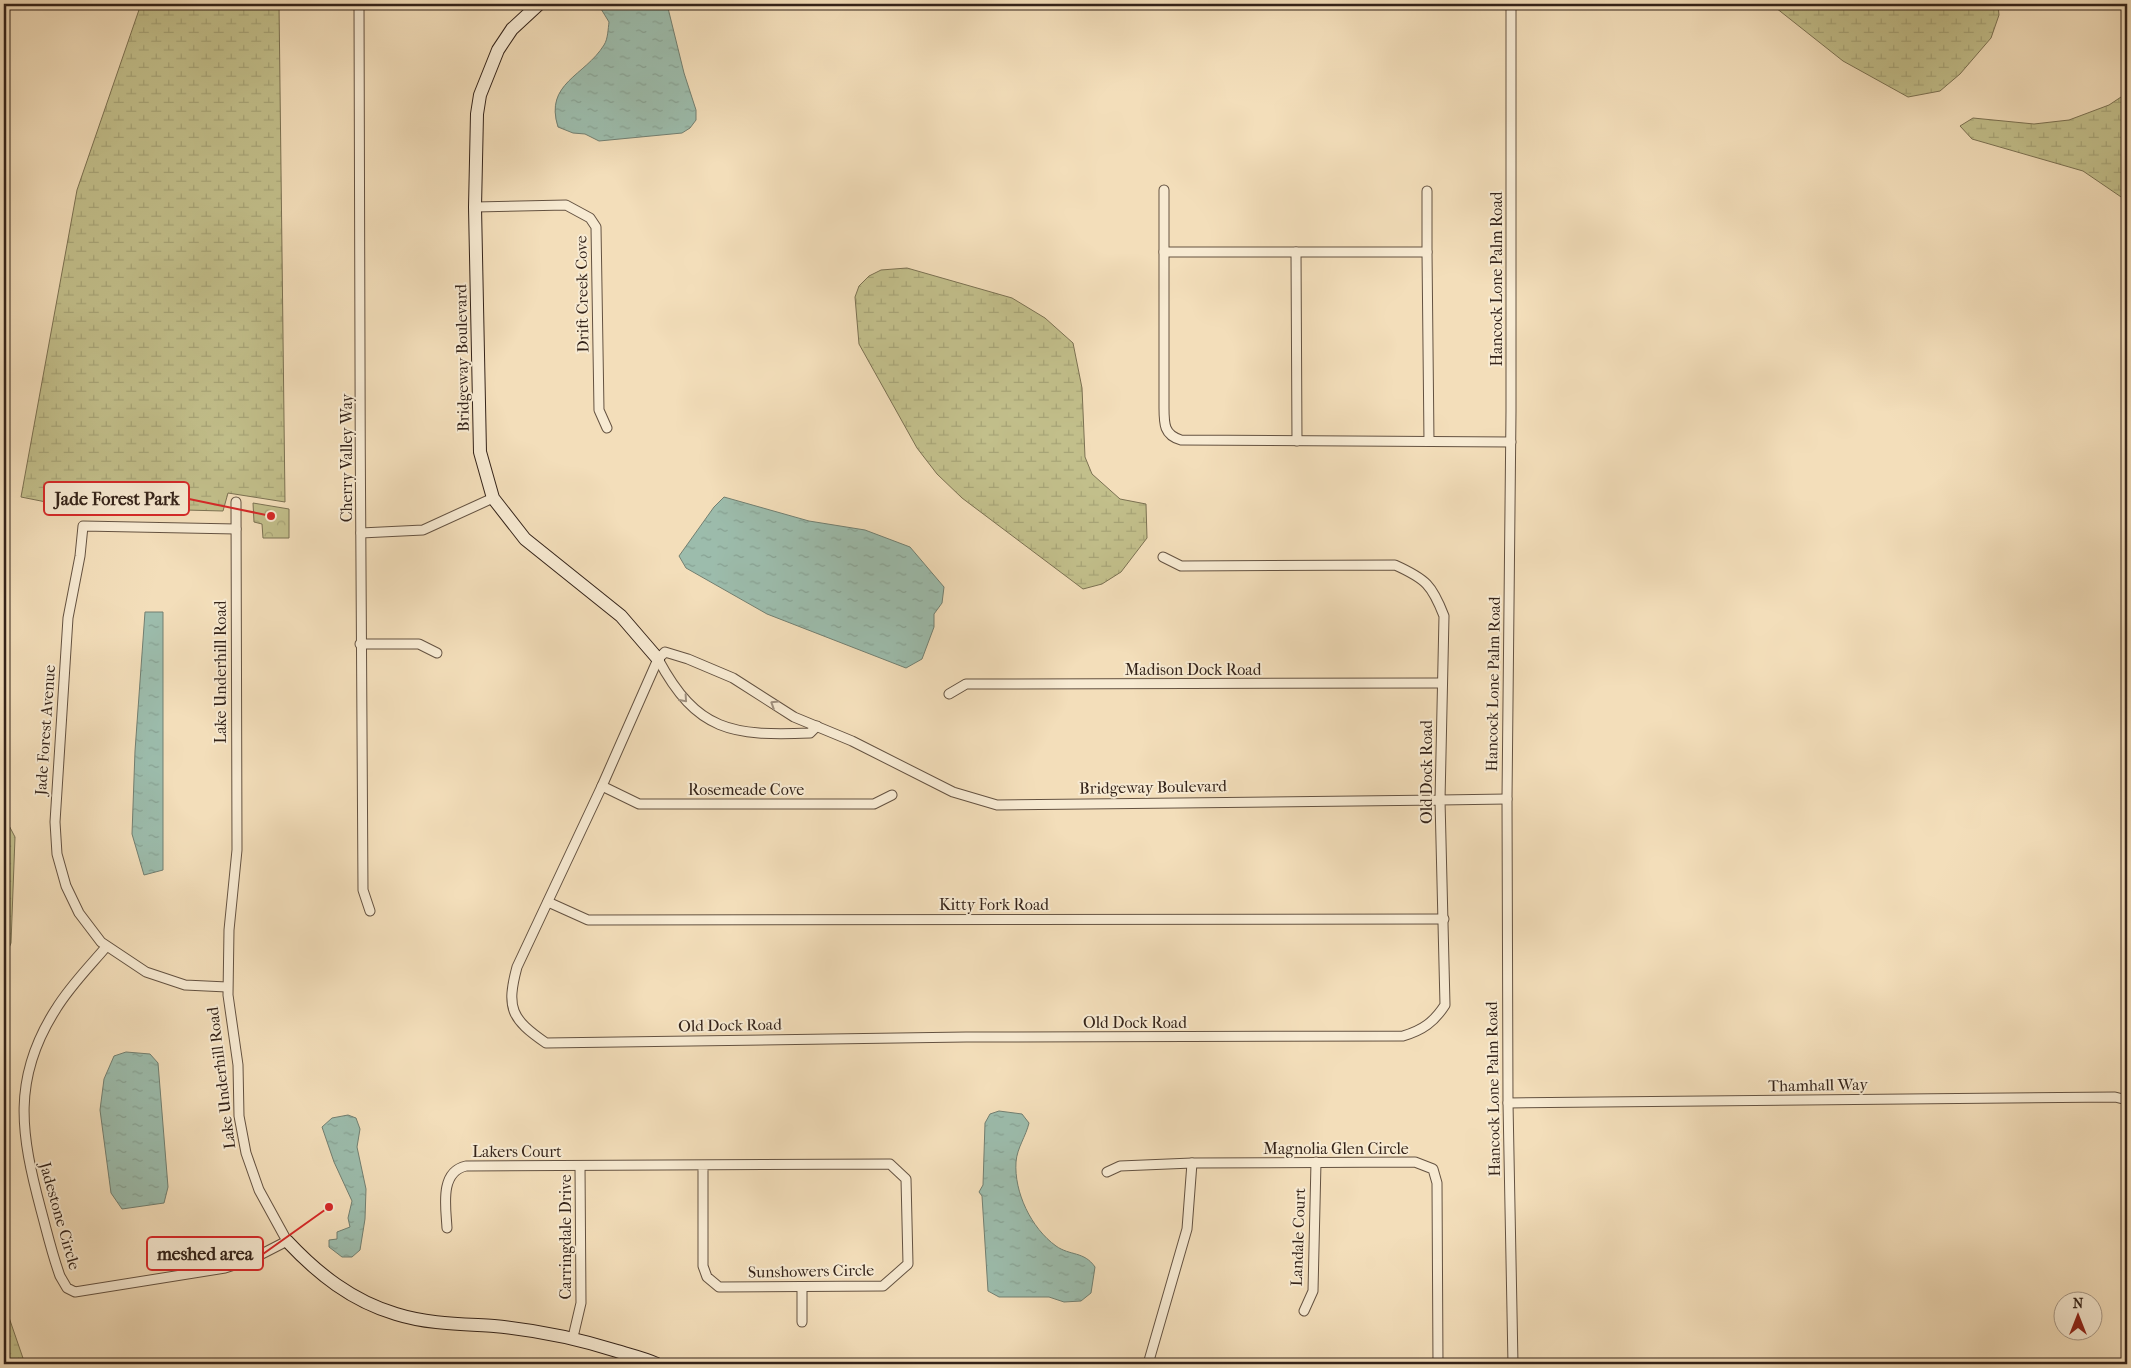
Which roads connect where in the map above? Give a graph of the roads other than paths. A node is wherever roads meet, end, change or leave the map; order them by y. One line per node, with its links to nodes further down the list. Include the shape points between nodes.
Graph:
1 (358, 4): 17 (street, Cherry Valley Way)
2 (1511, 4): 13 (street, Hancock Lone Palm Road)
3 (532, 5): 6 (street, Bridgeway Boulevard, via 498,50 480,94 476,114)
4 (1164, 190): 7 (street)
5 (1426, 191): 9 (street)
6 (476, 207): 10 (street, Drift Creek Cove, via 566,206 590,218 596,227 599,410); 14 (street, Bridgeway Boulevard, via 478,425 480,452)
7 (1164, 252): 8 (street); 11 (street, via 1166,431 1171,437 1181,440)
8 (1296, 252): 9 (street); 11 (street)
9 (1426, 252): 12 (street)
10 (607, 428)
11 (1297, 440): 12 (street)
12 (1429, 440): 13 (street)
13 (1511, 442): 27 (street, Hancock Lone Palm Road)
14 (493, 498): 17 (street, via 423,530); 21 (street, Bridgeway Boulevard, via 525,539 621,616)
15 (236, 502): 16 (street, Lake Underhill Road)
16 (236, 529): 32 (street, Jade Forest Avenue, via 83,526 67,628 55,838 70,896); 33 (street, Lake Underhill Road, via 238,850 229,930)
17 (361, 533): 19 (street, Cherry Valley Way)
18 (1163, 557): 22 (street, Old Dock Road, via 1181,566 1395,565 1416,574 1435,592 1444,616)
19 (360, 644): 20 (street, via 419,644); 30 (street, Cherry Valley Way, via 364,890)
20 (437, 653)
21 (658, 659): 24 (street, Bridgeway Boulevard, one-way to 21, via 794,717 733,678 706,666 665,652); 24 (street, Bridgeway Boulevard, one-way to 24, via 684,699 712,722 738,732 768,734 810,733); 25 (street, Old Dock Road)
22 (1441, 683): 23 (street, Madison Dock Road, via 966,684); 28 (street, Old Dock Road)
23 (948, 694)
24 (817, 726): 28 (street, Bridgeway Boulevard, via 953,792 997,806)
25 (602, 786): 26 (street, Rosemeade Cove, via 638,804 874,804); 29 (street, Old Dock Road)
26 (892, 795)
27 (1507, 799): 28 (street, Bridgeway Boulevard); 35 (street, Hancock Lone Palm Road)
28 (1440, 800): 31 (street, Old Dock Road)
29 (548, 902): 31 (street, Kitty Fork Road, via 588,920); 31 (street, Old Dock Road, via 517,967 510,993 512,1010 527,1030 546,1043 966,1037 1403,1036 1435,1021 1445,1005)
30 (370, 911)
31 (1444, 918)
32 (106, 947): 33 (street, Jade Forest Avenue, via 146,972 184,985); 42 (street, Jadestone Circle, via 66,994 44,1029 32,1061 24,1100 27,1155 64,1285 75,1292 86,1292 216,1270 250,1260)
33 (227, 987): 42 (street, Lake Underhill Road, via 238,1065 239,1116 246,1153 258,1190)
34 (2127, 1100): 35 (street, Thamhall Way, via 2114,1097)
35 (1508, 1103): 50 (street, Hancock Lone Palm Road)
36 (1316, 1162): 37 (street, Magnolia Glen Circle); 44 (street, Landale Court, via 1313,1291); 49 (street, Magnolia Glen Circle, via 1415,1162 1433,1169 1437,1183)
37 (1192, 1163): 40 (street, Magnolia Glen Circle, via 1120,1166); 48 (street, via 1187,1229)
38 (580, 1166): 39 (street, Sunshowers Circle); 41 (street, Lakers Court, via 460,1168 446,1188); 46 (street, Carringdale Drive, via 581,1303)
39 (703, 1166): 43 (street, Sunshowers Circle, via 703,1266 707,1277 719,1287); 43 (street, Sunshowers Circle, via 890,1164 906,1179 908,1264 883,1286)
40 (1107, 1172)
41 (447, 1228)
42 (287, 1241): 46 (street, Lake Underhill Road, via 330,1281 357,1298 391,1313 441,1323 504,1327)
43 (802, 1287): 45 (street)
44 (1304, 1311)
45 (802, 1322)
46 (573, 1337): 47 (street, Lake Underhill Road)
47 (657, 1364)
48 (1148, 1364)
49 (1438, 1364)
50 (1513, 1364)

